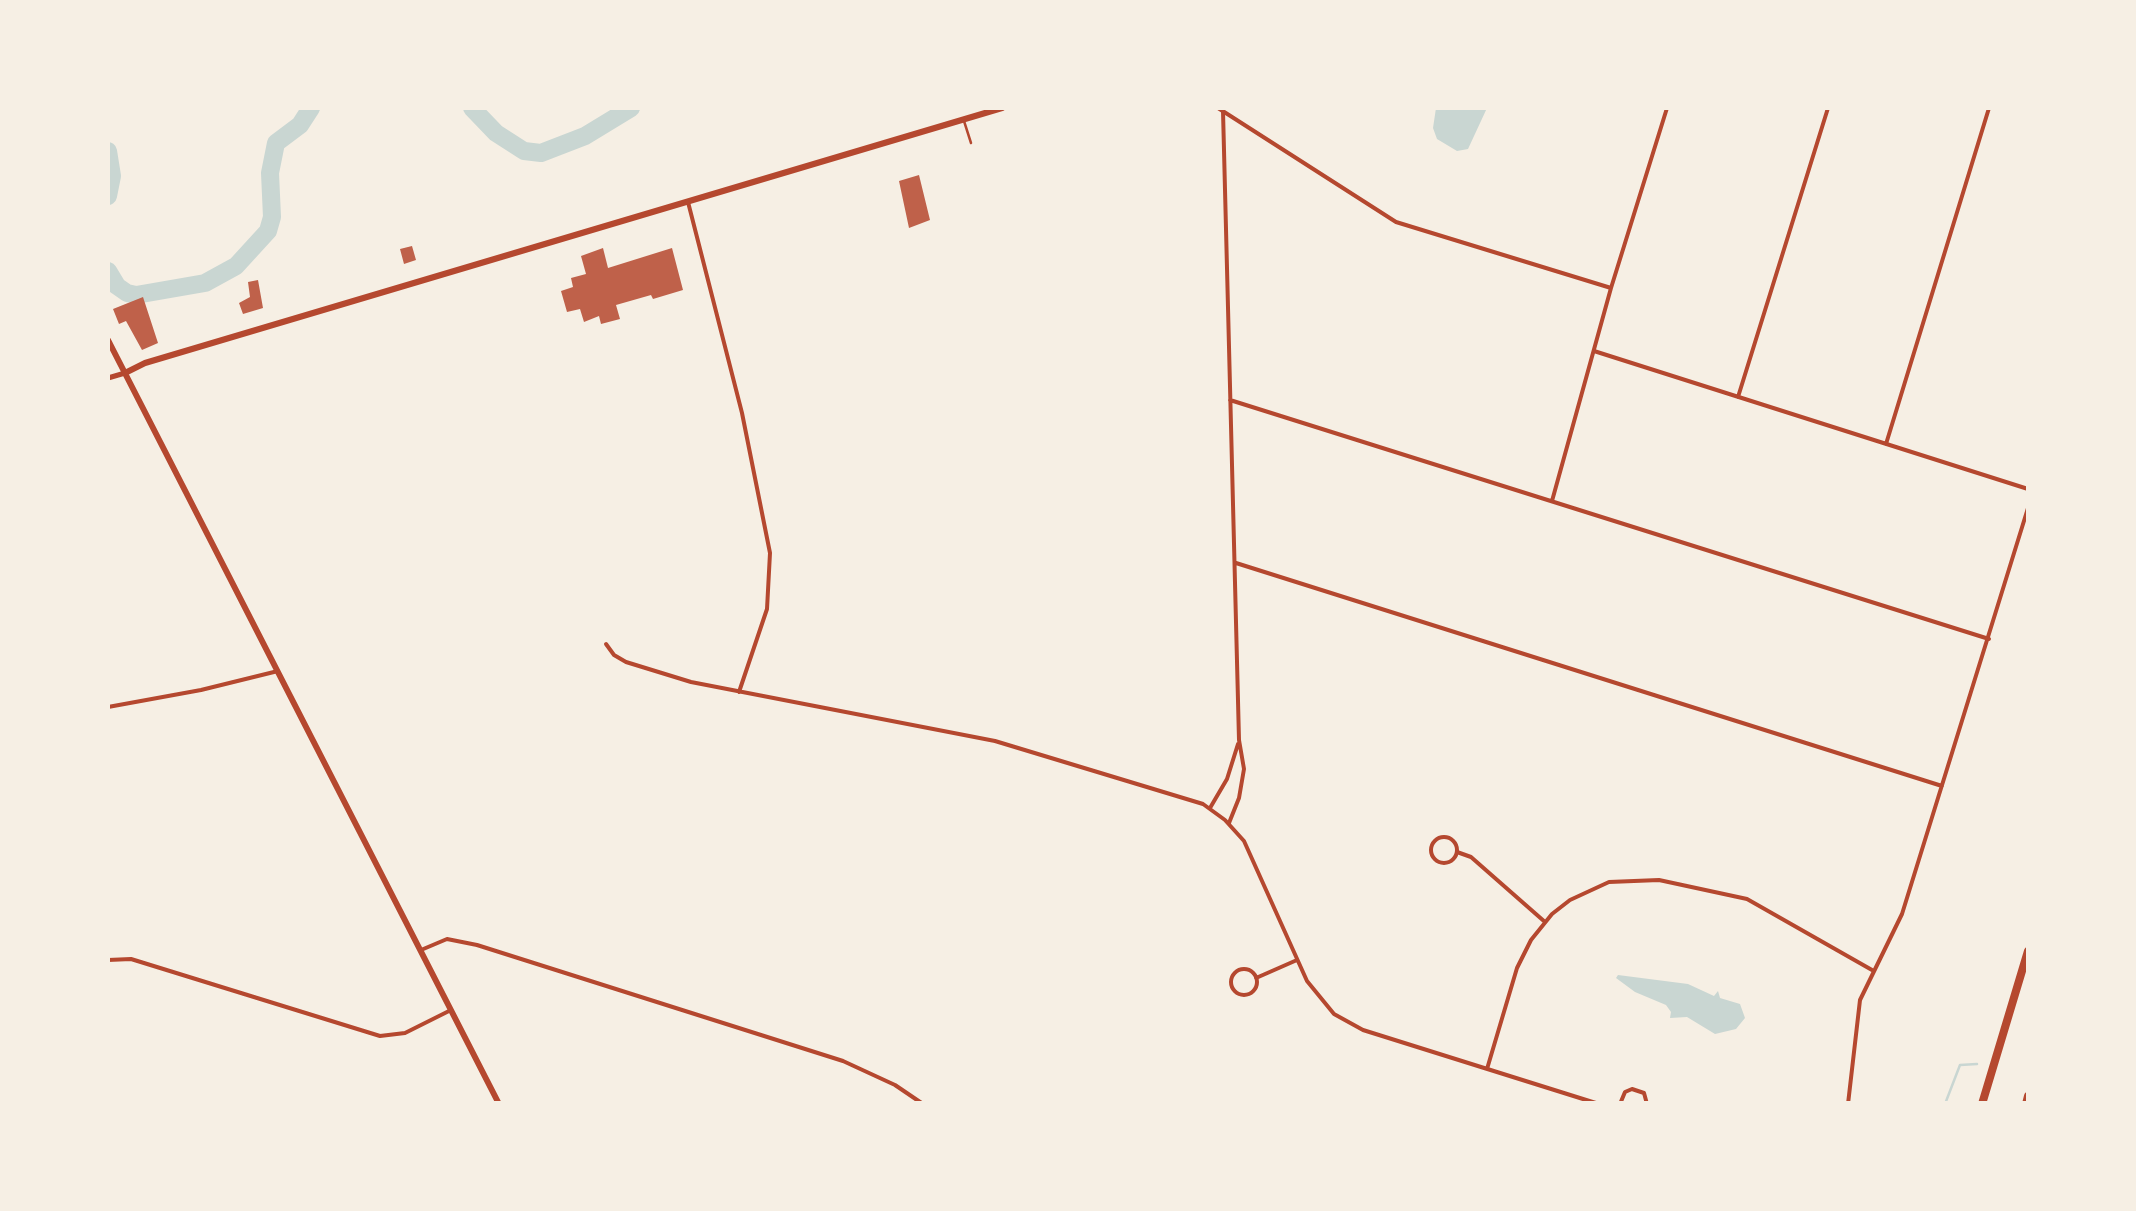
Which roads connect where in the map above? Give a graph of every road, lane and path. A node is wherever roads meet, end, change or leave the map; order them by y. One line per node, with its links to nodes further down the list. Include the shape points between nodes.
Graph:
1 (1002, 108): 6 (main road)
2 (1666, 108): 9 (street)
3 (1828, 108): 14 (street)
4 (1990, 108): 16 (street)
5 (1221, 109): 9 (street, via 1396,222); 15 (street)
6 (964, 121): 7 (lane); 8 (main road)
7 (970, 142)
8 (688, 202): 12 (main road); 24 (street, via 770,552 763,627)
9 (1611, 288): 11 (street)
10 (108, 340): 12 (main road)
11 (1594, 351): 14 (street); 18 (street)
12 (125, 373): 13 (street); 23 (main road)
13 (108, 378)
14 (1738, 397): 16 (street)
15 (1230, 400): 18 (street); 20 (street)
16 (1886, 444): 17 (street)
17 (2028, 489)
18 (1552, 501): 21 (street)
19 (2028, 508): 21 (street)
20 (1236, 563): 26 (street); 27 (street)
21 (1989, 638): 27 (street)
22 (606, 644): 24 (street, via 626,662)
23 (278, 671): 25 (street); 32 (main road)
24 (739, 692): 28 (street, via 1004,743)
25 (108, 707)
26 (1240, 740): 28 (street); 29 (street, via 1244,777)
27 (1942, 786): 36 (street, via 1899,922)
28 (1210, 808): 29 (street)
29 (1229, 823): 35 (street, via 1249,850)
30 (1456, 852): 30 (street, via 1445,837 1432,846 1440,862); 31 (street)
31 (1545, 922): 36 (street, via 1600,885 1666,881 1753,902); 39 (street, via 1521,959)
32 (421, 950): 38 (main road); 42 (street, via 451,939 548,967 843,1061)
33 (2028, 952): 47 (highway)
34 (108, 960): 38 (street, via 132,959 380,1036 405,1034)
35 (1297, 960): 37 (street); 39 (street, via 1322,1002 1348,1022)
36 (1872, 970): 46 (street, via 1858,1009)
37 (1256, 978): 37 (street, via 1242,970 1232,986 1249,994)
38 (452, 1010): 41 (main road)
39 (1487, 1069): 43 (street)
40 (2028, 1096): 48 (highway)
41 (499, 1104)
42 (923, 1104)
43 (1599, 1104)
44 (1620, 1104): 45 (street, via 1632,1088 1644,1093)
45 (1647, 1104)
46 (1848, 1104)
47 (1982, 1104)
48 (2026, 1104)

